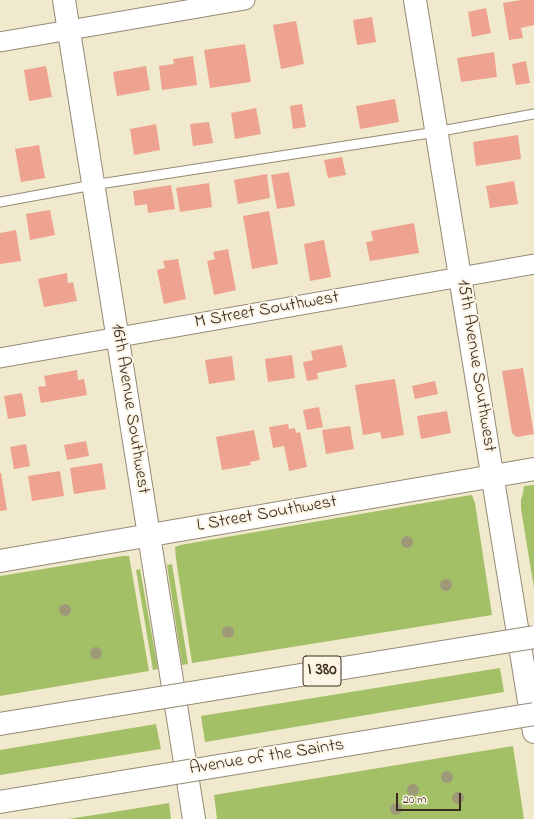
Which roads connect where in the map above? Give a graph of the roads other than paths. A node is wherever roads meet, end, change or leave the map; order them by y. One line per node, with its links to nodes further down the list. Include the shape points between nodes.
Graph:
1 (64, 0): 4 (main road, 16th Avenue Southwest)
2 (245, 0): 4 (street)
3 (415, 0): 7 (main road, 15th Avenue Southwest)
4 (68, 31): 5 (street); 8 (main road, 16th Avenue Southwest)
5 (0, 42)
6 (534, 114): 7 (lane)
7 (436, 132): 8 (lane); 11 (main road, 15th Avenue Southwest)
8 (93, 185): 9 (lane); 12 (main road, 16th Avenue Southwest)
9 (0, 202)
10 (534, 264): 11 (street, M Street Southwest)
11 (460, 277): 12 (street, M Street Southwest); 15 (main road, 15th Avenue Southwest)
12 (117, 338): 13 (street, M Street Southwest); 16 (main road, 16th Avenue Southwest)
13 (0, 358)
14 (534, 469): 15 (main road, L Street Southwest)
15 (493, 476): 16 (main road, L Street Southwest); 21 (main road, 15th Avenue Southwest)
16 (149, 536): 17 (main road, L Street Southwest); 23 (main road, 16th Avenue Southwest)
17 (0, 561)
18 (534, 636): 20 (main road, I 380, bridge)
19 (534, 714): 22 (main road, Avenue of the Saints, bridge)
20 (0, 724)
21 (534, 732)
22 (0, 802)
23 (194, 819)

